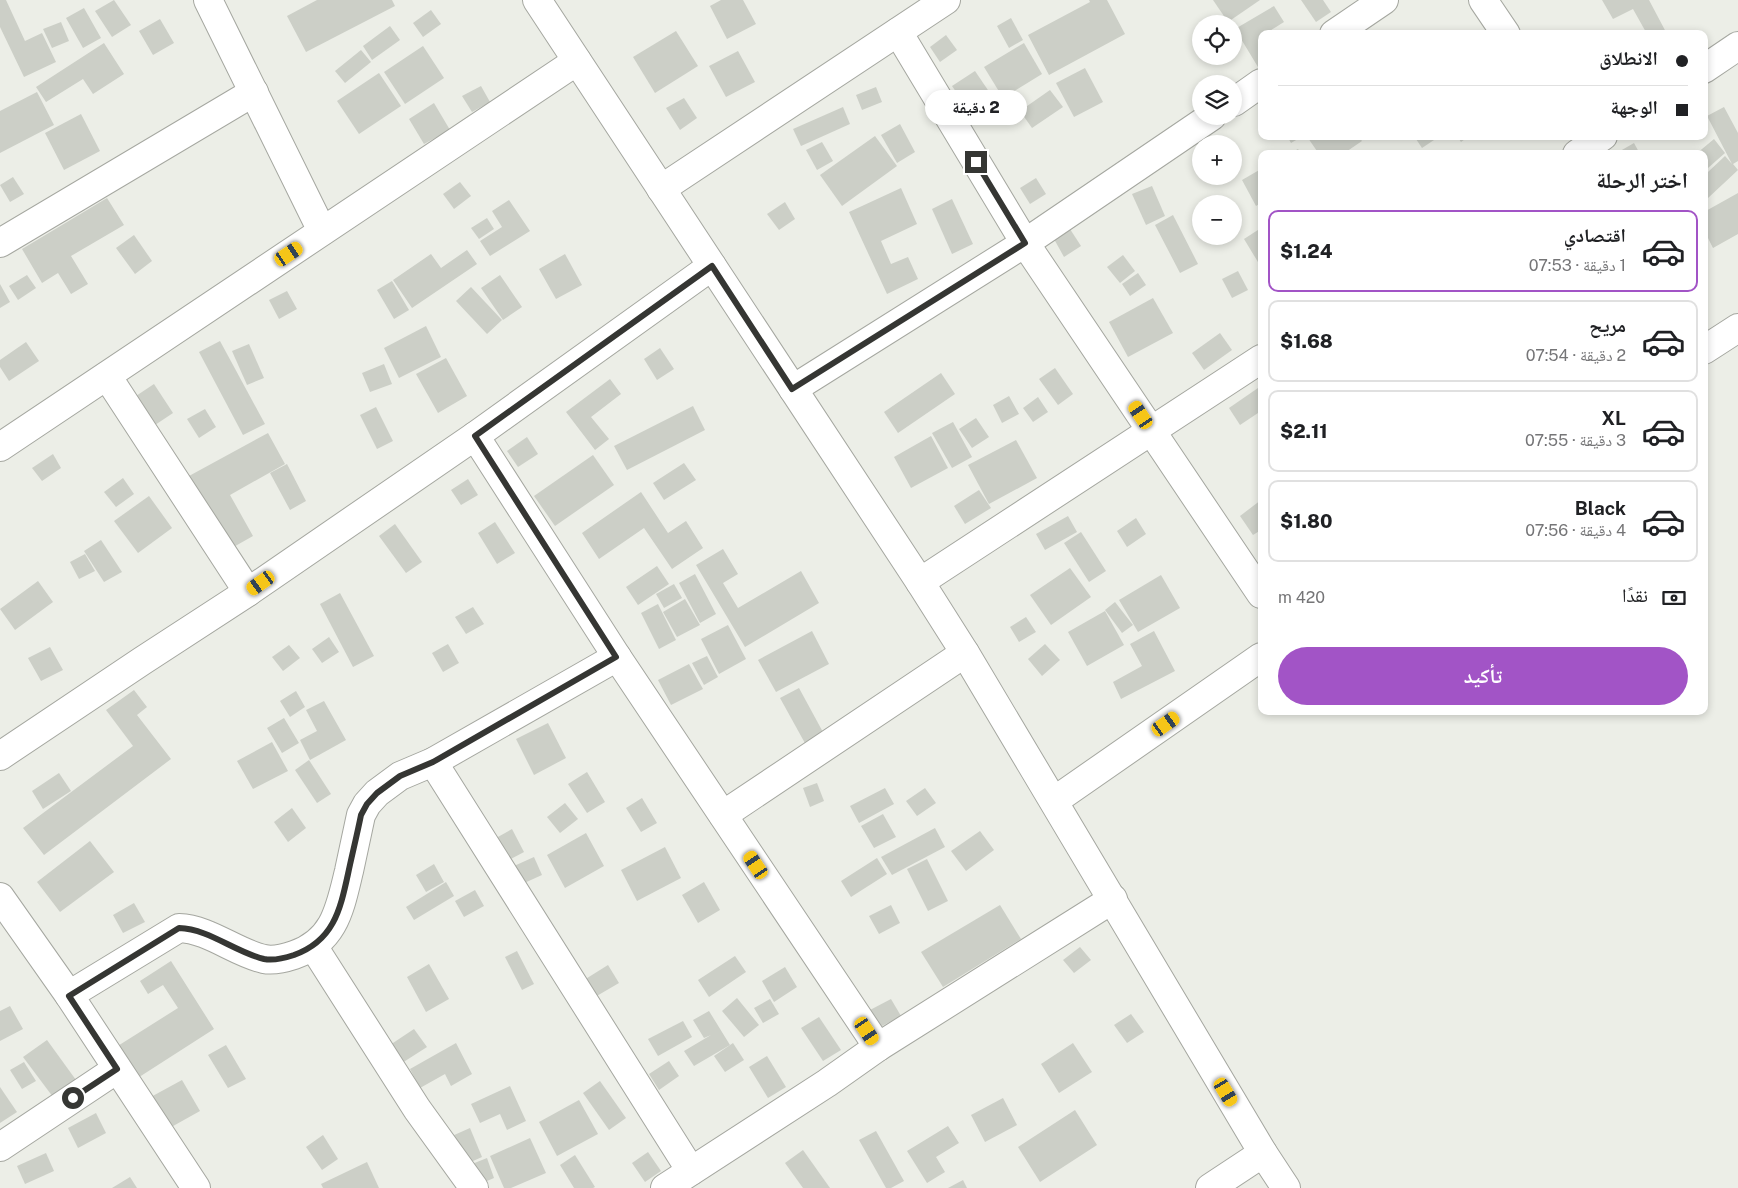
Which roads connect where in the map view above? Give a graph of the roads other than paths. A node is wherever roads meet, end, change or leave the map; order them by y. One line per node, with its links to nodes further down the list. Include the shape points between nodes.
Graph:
1 (208, 0): 13 (street)
2 (537, 0): 10 (street)
3 (946, 0): 8 (street)
4 (1384, 0): 6 (street)
5 (1483, 0): 7 (street)
6 (1340, 30)
7 (1503, 30)
8 (898, 32): 16 (street); 19 (street)
9 (1738, 46): 11 (street)
10 (577, 61): 16 (street); 17 (street)
11 (1708, 66)
12 (1258, 85): 14 (street)
13 (254, 92): 17 (street); 18 (street)
14 (1242, 96)
15 (1199, 125): 19 (street)
16 (661, 189): 20 (street)
17 (322, 231): 24 (street)
18 (0, 243)
19 (1025, 243): 25 (street); 26 (street)
20 (712, 266): 25 (street); 27 (street)
21 (1738, 328): 22 (street)
22 (1708, 345)
23 (1258, 361): 26 (street)
24 (107, 376): 28 (street); 31 (street)
25 (792, 389): 29 (street)
26 (1152, 430): 29 (street); 30 (street)
27 (475, 436): 31 (street); 33 (street)
28 (0, 448)
29 (920, 582): 32 (street)
30 (1258, 589)
31 (248, 592): 35 (street)
32 (965, 653): 37 (street); 38 (street)
33 (616, 657): 36 (street); 38 (street)
34 (1258, 659): 37 (street)
35 (0, 756)
36 (433, 762): 41 (street, via 400,776 367,804 361,815 336,919); 47 (street)
37 (1054, 801): 40 (street)
38 (723, 815): 43 (street)
39 (0, 897): 42 (street)
40 (1113, 899): 43 (street); 46 (street)
41 (313, 946): 42 (street, via 279,960 265,960 193,930 179,928); 49 (street, via 417,1109)
42 (69, 996): 44 (street)
43 (878, 1047): 47 (street)
44 (117, 1069): 45 (street); 48 (street)
45 (0, 1147)
46 (1263, 1153): 51 (street); 52 (street)
47 (691, 1171): 50 (street)
48 (196, 1188)
49 (474, 1188)
50 (665, 1188)
51 (1210, 1188)
52 (1286, 1188)

